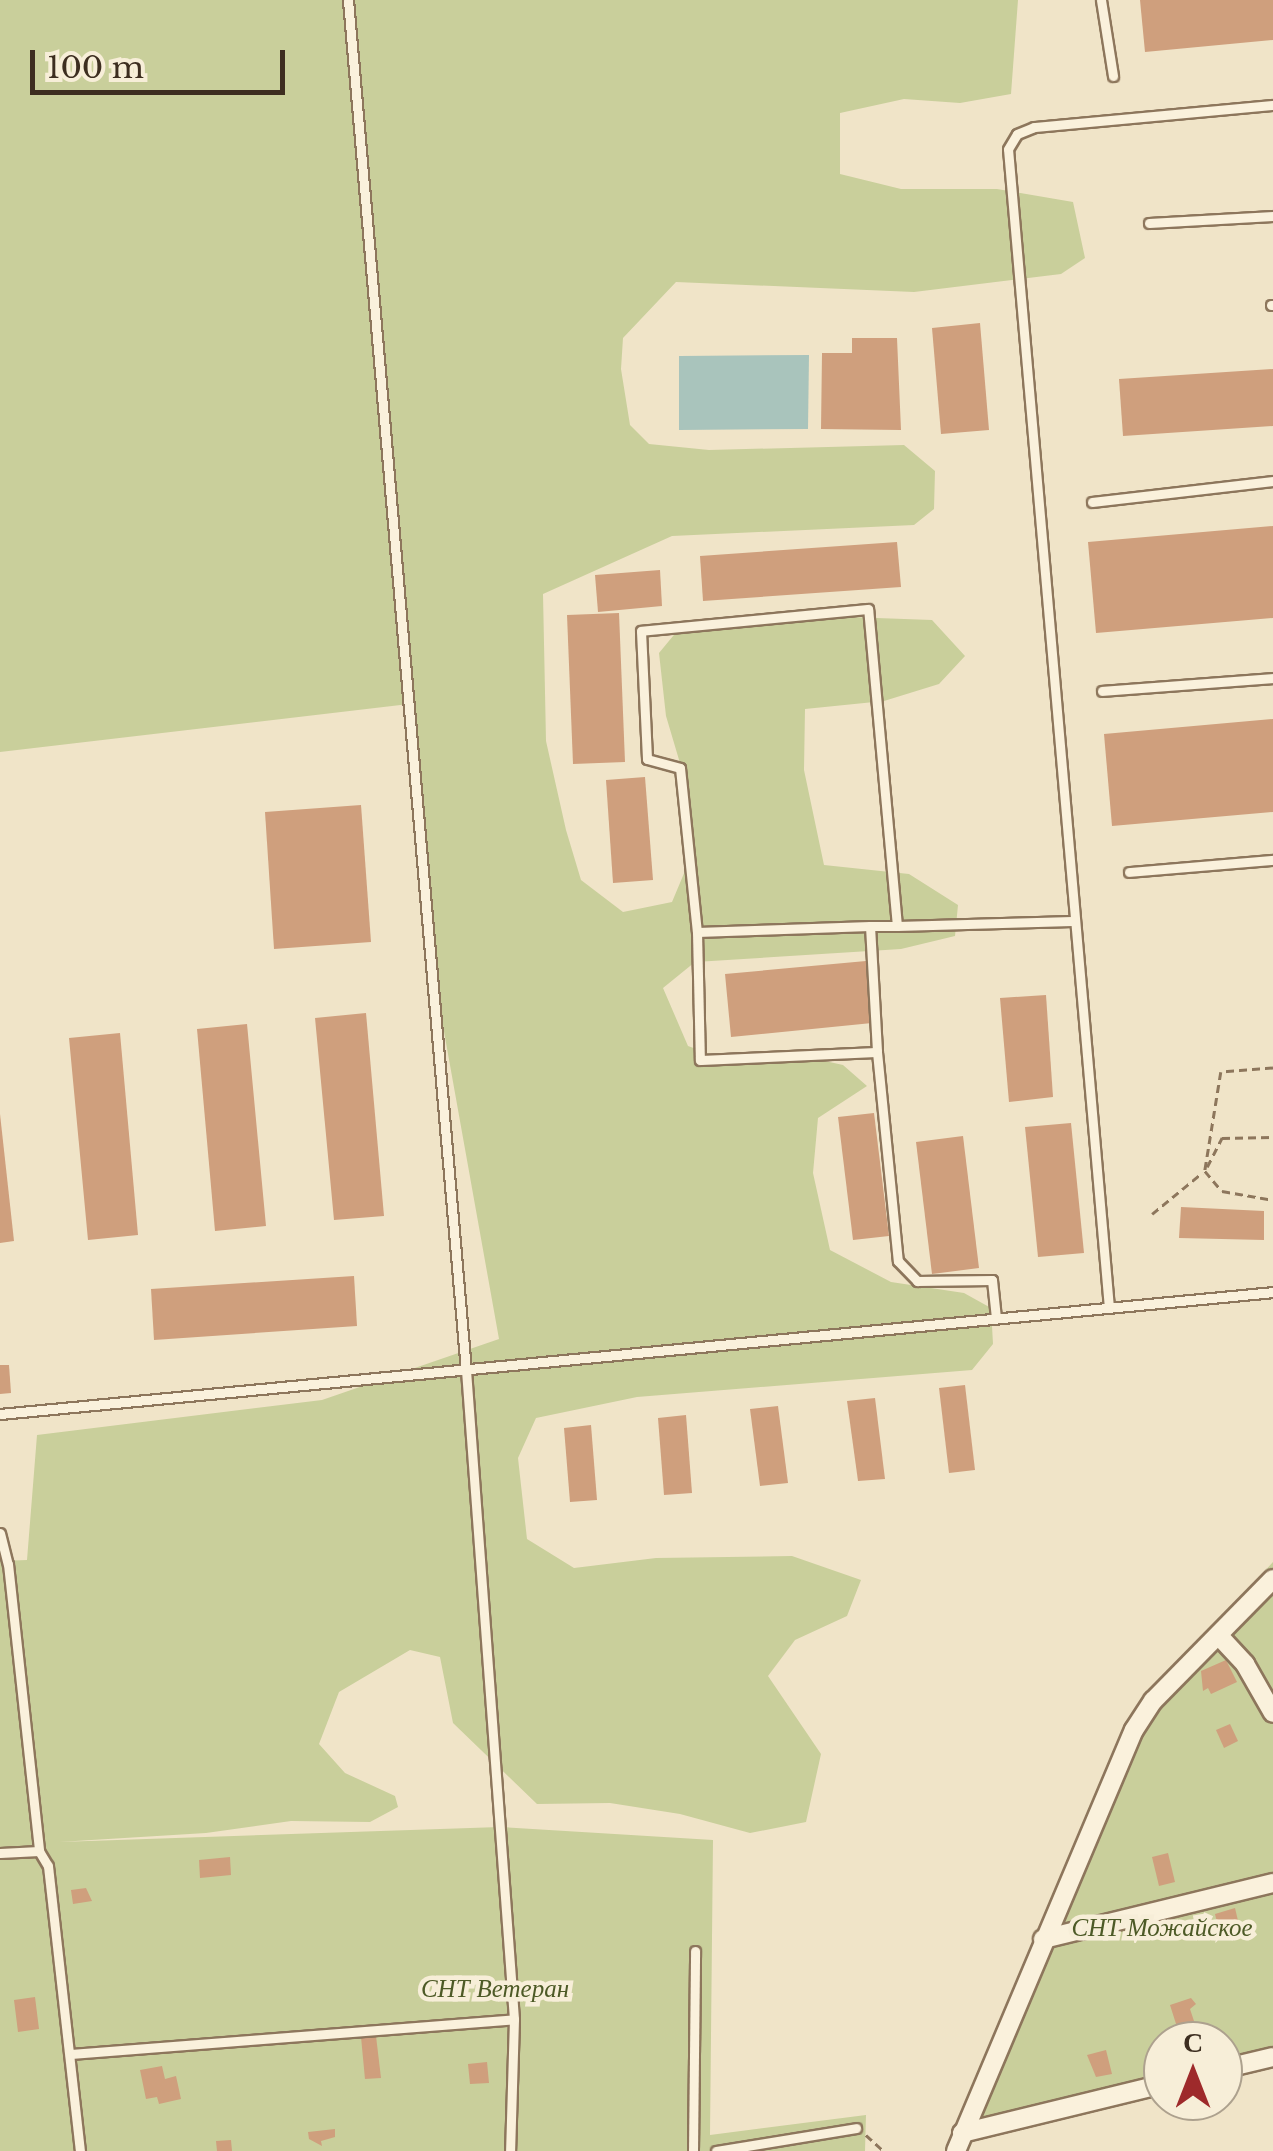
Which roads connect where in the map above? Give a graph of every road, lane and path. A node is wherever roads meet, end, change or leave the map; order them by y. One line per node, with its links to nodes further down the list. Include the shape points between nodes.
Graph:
1 (348, 0): 26 (lane)
2 (1101, 0): 3 (lane)
3 (1113, 76)
4 (1273, 106): 13 (lane, via 1034,127 1008,149)
5 (1273, 216): 6 (lane)
6 (1149, 223)
7 (1273, 482): 8 (lane)
8 (1092, 502)
9 (1273, 678): 10 (lane)
10 (1102, 691)
11 (1273, 860): 12 (lane)
12 (1128, 872)
13 (1072, 921): 15 (lane); 24 (lane)
14 (870, 926): 15 (lane); 16 (lane); 17 (lane)
15 (897, 926): 16 (lane, via 868,609 641,631 647,759 680,768)
16 (697, 932): 17 (lane, via 700,1060)
17 (877, 1052): 25 (lane, via 898,1261 916,1281 992,1280)
18 (1273, 1068): 20 (path, via 1221,1072)
19 (1273, 1138): 20 (path, via 1222,1138)
20 (1205, 1171): 21 (path, via 1222,1191); 22 (path)
21 (1273, 1200)
22 (1152, 1214)
23 (1273, 1292): 24 (lane)
24 (1109, 1308): 25 (lane)
25 (996, 1318): 26 (lane)
26 (466, 1370): 27 (lane); 37 (lane)
27 (0, 1414)
28 (0, 1533): 32 (lane)
29 (1273, 1579): 30 (street)
30 (1220, 1637): 31 (street, via 1245,1664); 35 (street, via 1153,1701 1134,1730)
31 (1273, 1713)
32 (39, 1851): 33 (lane); 38 (lane, via 48,1866)
33 (0, 1852)
34 (1273, 1883): 35 (street)
35 (1043, 1939): 43 (street)
36 (695, 1951): 46 (lane)
37 (514, 2019): 38 (lane); 45 (lane)
38 (72, 2054): 44 (lane)
39 (1273, 2057): 40 (street)
40 (1243, 2064)
41 (1143, 2090): 43 (street)
42 (856, 2128): 47 (lane); 48 (path)
43 (959, 2142)
44 (80, 2151)
45 (510, 2151)
46 (693, 2151)
47 (716, 2151)
48 (884, 2151)

